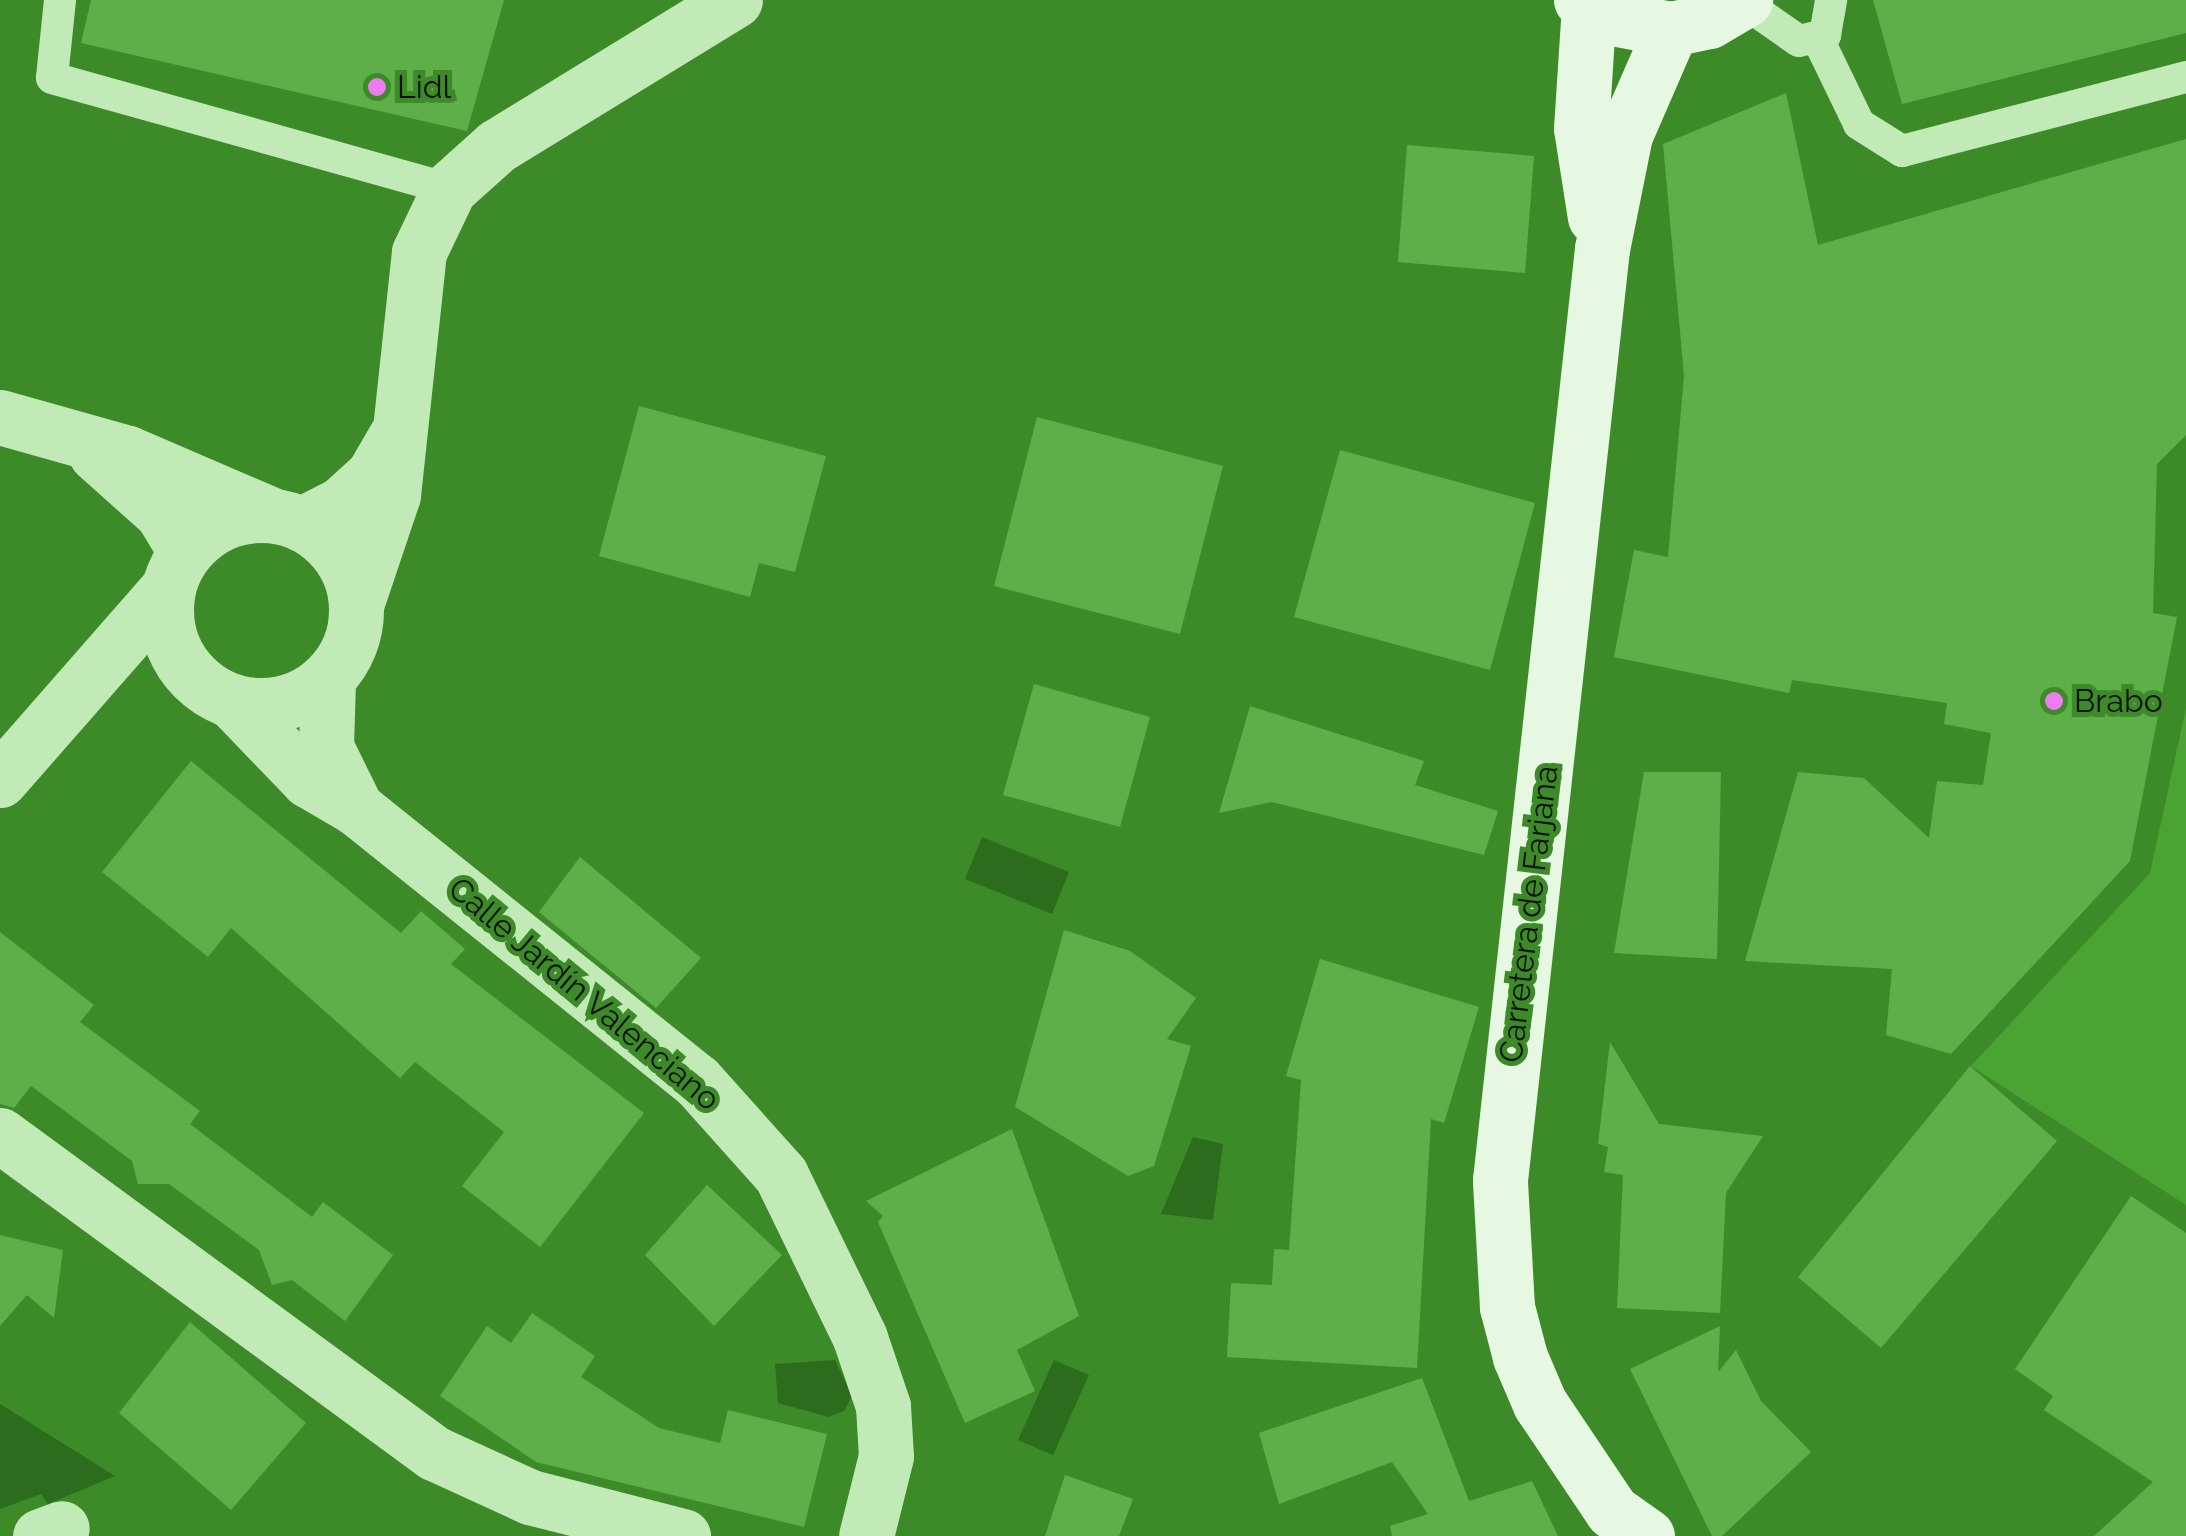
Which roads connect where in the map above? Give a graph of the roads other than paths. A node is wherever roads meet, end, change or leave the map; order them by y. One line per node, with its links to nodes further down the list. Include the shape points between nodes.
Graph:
1 (60, 0): 9 (lane, via 52,78)
2 (735, 0): 9 (street, via 497,146)
3 (1831, 0): 7 (lane, via 1831,26)
4 (1744, 1): 6 (main road); 7 (lane, via 1778,32)
5 (1585, 2): 6 (main road); 10 (main road, Carretera de Farjana, via 1581,128)
6 (1671, 29): 10 (main road, Carretera de Farjana, via 1625,135)
7 (1818, 39): 8 (lane, via 1859,124 1902,150)
8 (2186, 77)
9 (448, 189): 13 (street, via 419,252)
10 (1602, 250): 22 (main road, Carretera de Farjana, via 1500,1180 1507,1307 1520,1357 1540,1404)
11 (0, 417): 12 (street)
12 (53, 432): 14 (street, via 202,480); 15 (street, via 130,480)
13 (395, 437): 14 (street, via 352,494); 16 (street, via 380,551)
14 (287, 519): 15 (street, via 224,522); 16 (street, via 329,543)
15 (176, 570): 18 (street, via 166,624 178,658 200,685); 19 (street)
16 (357, 602): 17 (street, via 350,645)
17 (328, 680): 18 (street, via 299,699 266,706); 20 (street, Calle Jardín Valenciano, via 326,747)
18 (232, 701): 20 (street, Calle Jardín Valenciano, via 294,768)
19 (0, 780)
20 (356, 808): 24 (street, Calle Jardín Valenciano, via 696,1081 781,1175 883,1406 886,1456)
21 (0, 1135): 23 (street, via 434,1453 530,1497)
22 (1623, 1528)
23 (683, 1536)
24 (866, 1536)

